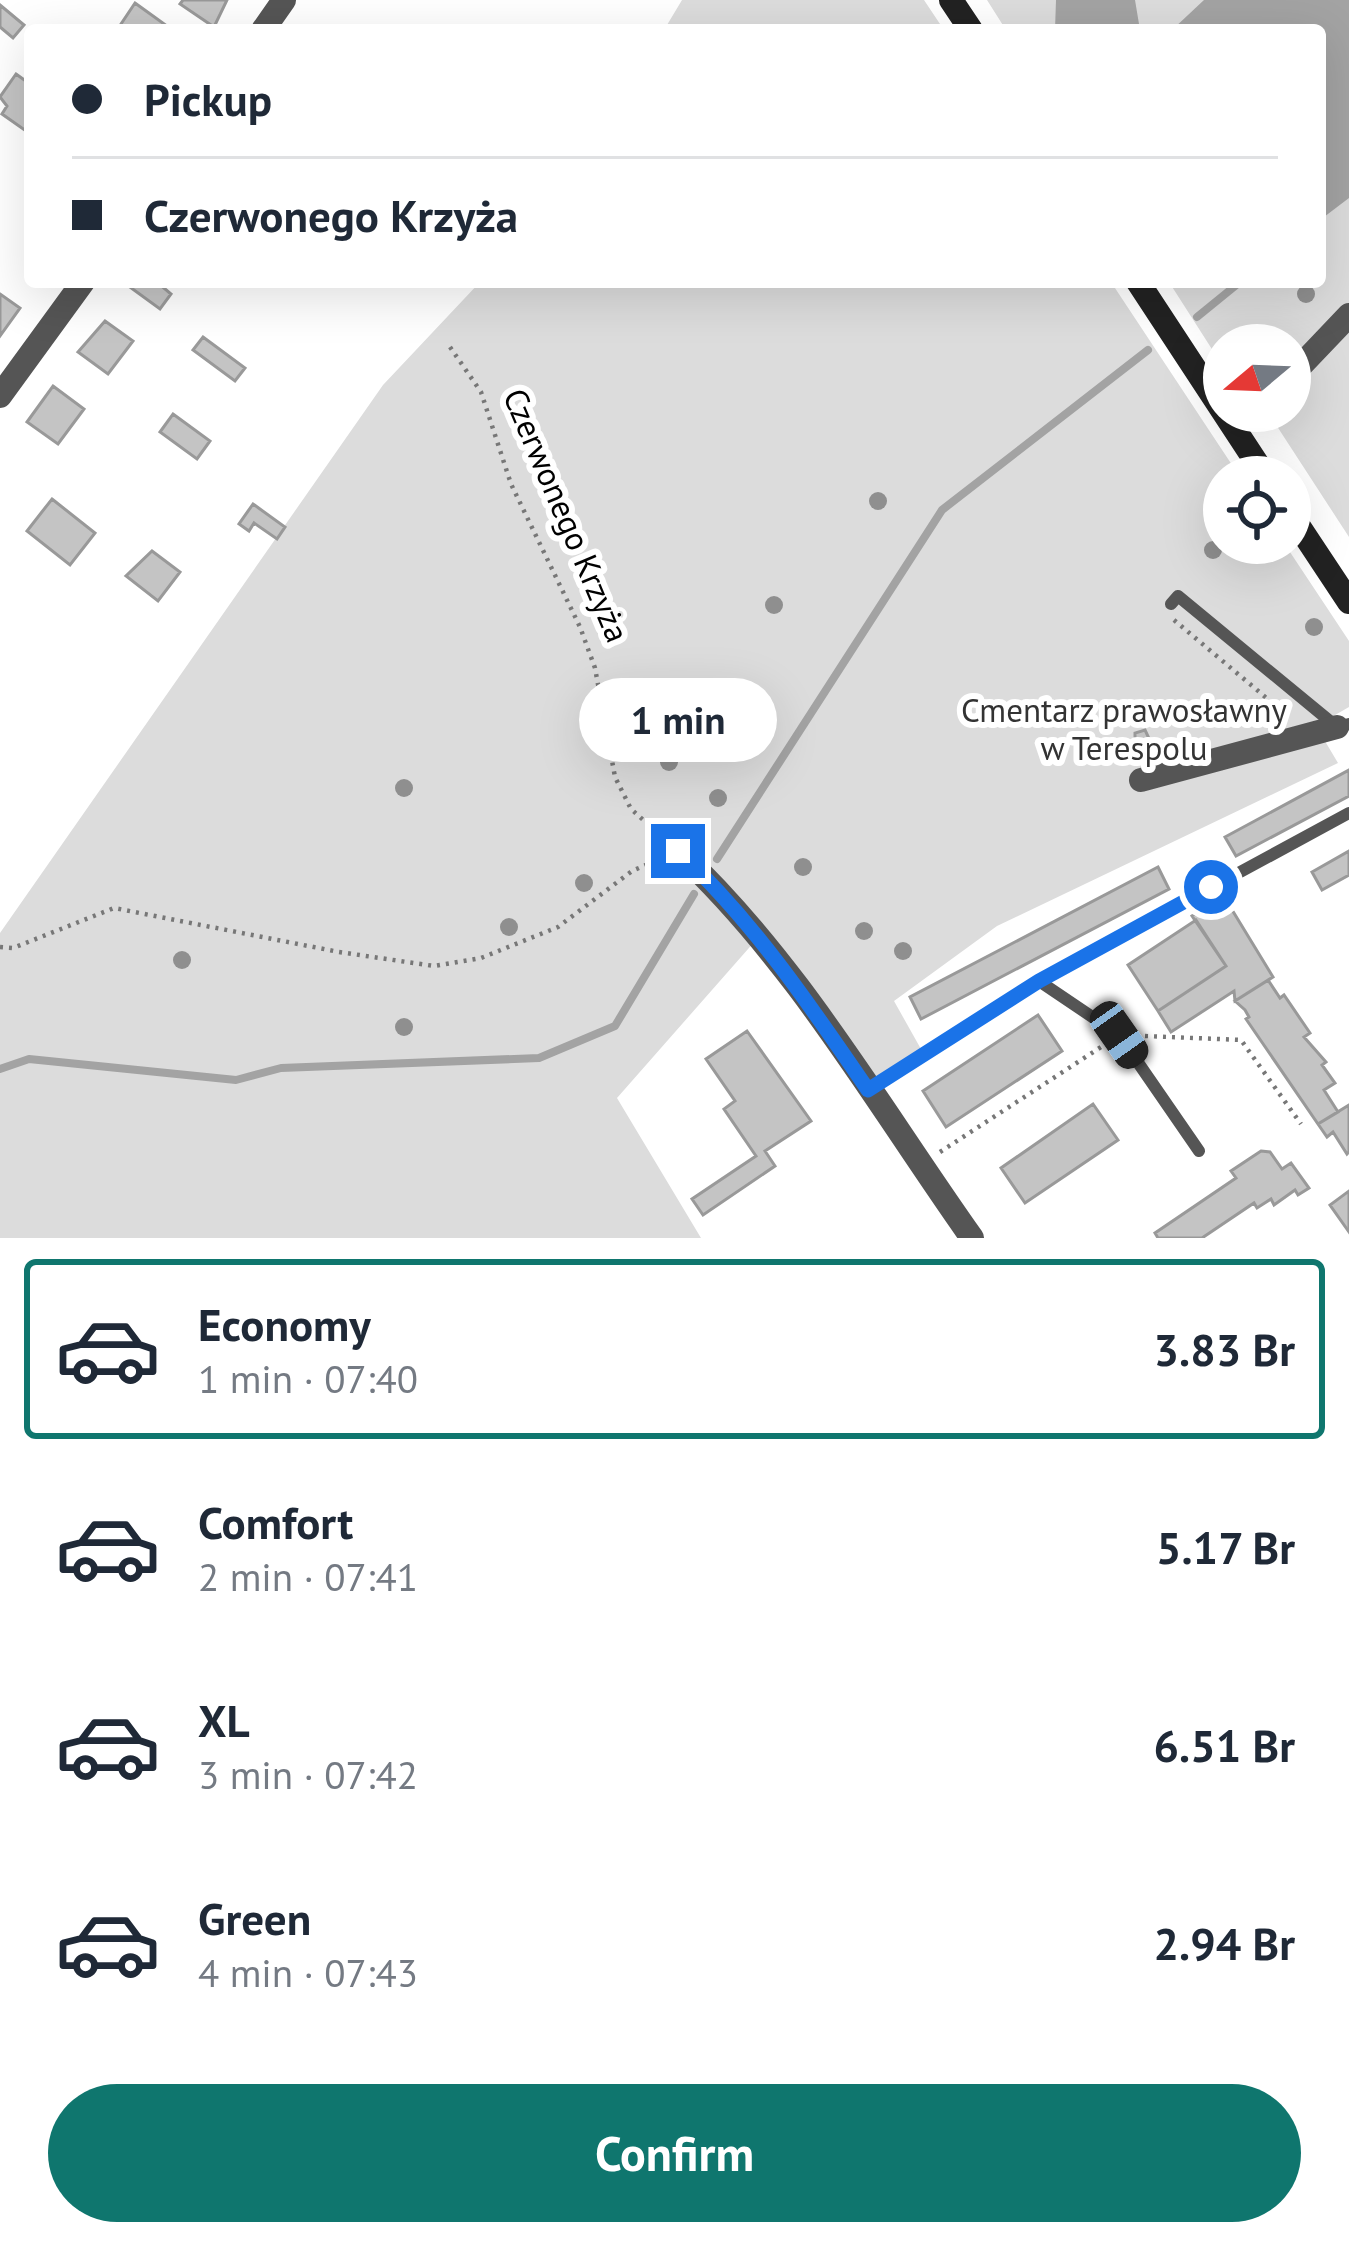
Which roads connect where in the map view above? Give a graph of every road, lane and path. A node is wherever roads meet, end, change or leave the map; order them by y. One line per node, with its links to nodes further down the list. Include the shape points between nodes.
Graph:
1 (79, 288): 7 (street)
2 (1142, 288): 6 (street)
3 (1349, 315): 5 (street)
4 (450, 347): 15 (path, Czerwonego Krzyża, via 482,392 511,484 596,668 615,777 631,809)
5 (1311, 354)
6 (1203, 378)
7 (0, 396)
8 (1311, 545): 9 (street)
9 (1349, 602)
10 (1171, 604): 11 (lane, via 1178,596); 12 (path, via 1163,612)
11 (1343, 726): 12 (street)
12 (1312, 736): 13 (street)
13 (1141, 779)
14 (1349, 812): 17 (lane)
15 (678, 851): 16 (path, via 632,871 558,927 481,958 434,966 114,908); 19 (street, via 795,982)
16 (0, 947)
17 (1039, 981): 18 (lane); 19 (lane)
18 (1119, 1035): 20 (path, via 1241,1040); 21 (lane); 22 (path)
19 (868, 1090): 22 (street)
20 (1301, 1124)
21 (1199, 1150)
22 (920, 1165): 23 (street)
23 (972, 1238)

